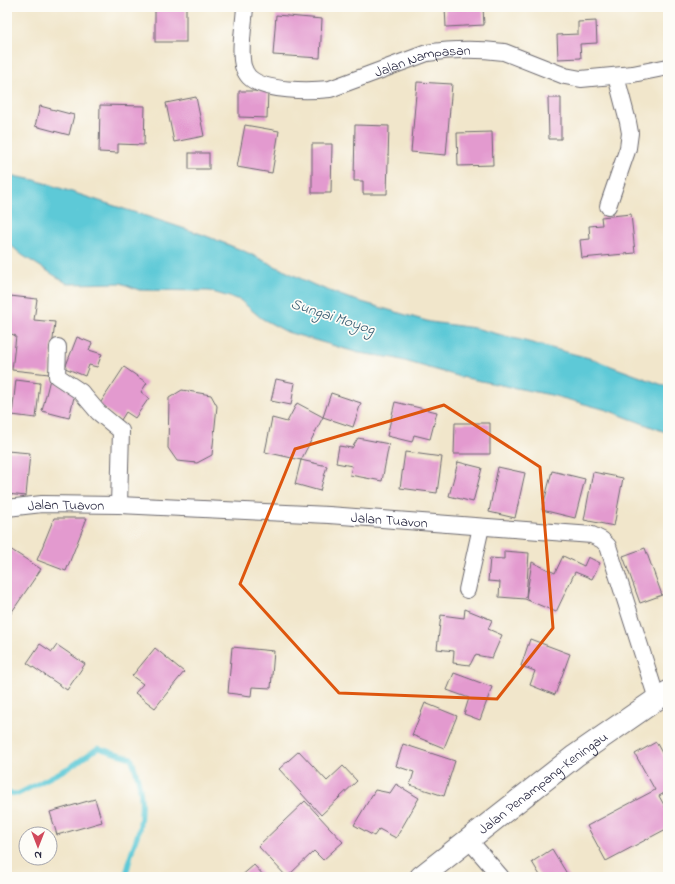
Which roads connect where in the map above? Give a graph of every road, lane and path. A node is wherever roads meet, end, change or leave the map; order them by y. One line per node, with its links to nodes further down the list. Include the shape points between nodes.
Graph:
1 (245, 7): 3 (street, Jalan Nampasan, via 241,55 244,67 249,77 275,88 313,91 330,89 427,53 443,51 504,52 565,76 581,79)
2 (668, 67): 3 (street, Jalan Nampasan)
3 (616, 76): 4 (street, via 630,133 628,148)
4 (608, 206)
5 (58, 347): 6 (street, via 56,376 81,392 98,412 121,431)
6 (119, 505): 7 (street, Jalan Tuavon, via 42,504); 8 (street, Jalan Tuavon, via 329,515)
7 (7, 508)
8 (482, 527): 9 (street); 10 (street, Jalan Tuavon, via 592,535 602,540 608,546)
9 (466, 590)
10 (662, 695): 11 (main road, Jalan Penampang-Keningau, via 575,756)
11 (468, 840): 12 (main road, Jalan Penampang-Keningau); 13 (street)
12 (421, 877)
13 (501, 877)

